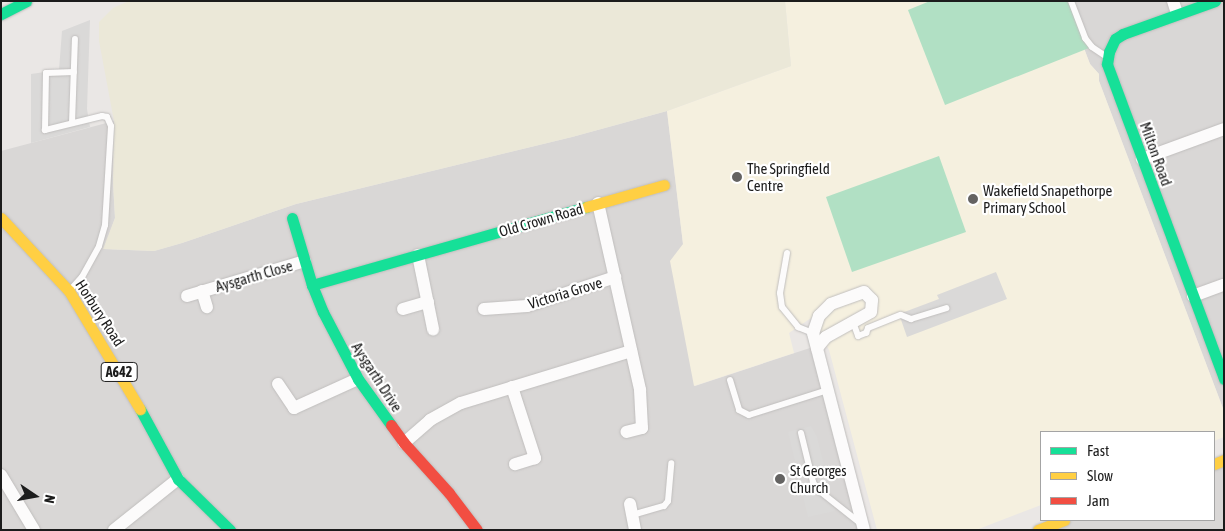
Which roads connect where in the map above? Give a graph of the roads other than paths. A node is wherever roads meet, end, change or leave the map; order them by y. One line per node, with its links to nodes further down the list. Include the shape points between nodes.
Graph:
1 (26, 1): 5 (main road)
2 (1071, 1): 7 (lane, via 1085,38)
3 (1215, 1): 4 (main road)
4 (1175, 7): 7 (main road, via 1115,39)
5 (1, 14)
6 (75, 39): 8 (lane)
7 (1108, 57): 11 (main road, Milton Road, via 1110,72)
8 (74, 72): 9 (lane); 9 (lane, via 46,73 45,130)
9 (72, 123): 22 (lane, via 102,116 107,117 111,126 106,225 82,278)
10 (1224, 129): 11 (street)
11 (1142, 159): 25 (main road, Milton Road)
12 (664, 186): 13 (main road, Old Crown Road)
13 (598, 203): 17 (main road, Old Crown Road); 19 (street, Victoria Grove)
14 (1, 218): 22 (main road, Horbury Road / A642)
15 (292, 218): 18 (main road, Aysgarth Drive)
16 (787, 253): 33 (lane, via 780,293 782,307 798,327)
17 (418, 254): 21 (main road, Old Crown Road); 26 (street)
18 (305, 261): 21 (main road, Aysgarth Drive); 23 (street, Aysgarth Close)
19 (615, 277): 30 (street, Victoria Grove, via 527,306); 35 (street, Victoria Grove)
20 (1224, 284): 25 (street)
21 (312, 285): 36 (main road, Aysgarth Drive, via 338,344)
22 (69, 291): 48 (main road, Horbury Road / A642, via 125,382)
23 (202, 292): 24 (street, Aysgarth Close); 27 (street, Aysgarth Close)
24 (186, 296)
25 (1193, 296): 37 (main road, Milton Road)
26 (428, 302): 29 (street); 32 (street)
27 (207, 307)
28 (946, 308): 31 (lane, via 912,319 901,315 868,328 866,333 858,336)
29 (403, 309)
30 (484, 309)
31 (853, 322): 33 (street, via 871,312 872,300 864,292 831,304 819,316); 34 (street, via 826,337)
32 (433, 329)
33 (813, 333): 34 (street)
34 (817, 348): 41 (street)
35 (631, 351): 40 (street); 42 (street, Victoria Grove, via 640,390 642,428)
36 (358, 379): 39 (street, via 294,408); 44 (main road, Aysgarth Drive)
37 (1224, 379)
38 (730, 380): 41 (lane, via 739,410 749,415)
39 (278, 384)
40 (512, 387): 44 (street, via 461,403 430,420); 46 (street, via 535,458)
41 (828, 390): 51 (street)
42 (626, 432)
43 (802, 433): 51 (lane, via 817,489)
44 (404, 443): 55 (main road, Aysgarth Drive)
45 (672, 463): 49 (lane, via 668,501 664,506)
46 (515, 464)
47 (2, 476): 52 (street)
48 (178, 479): 53 (street); 54 (main road, Horbury Road / A642)
49 (631, 510): 56 (street)
50 (1061, 521): 57 (main road)
51 (863, 527)
52 (34, 530)
53 (114, 530)
54 (230, 530)
55 (477, 530)
56 (634, 530)
57 (1038, 530)

